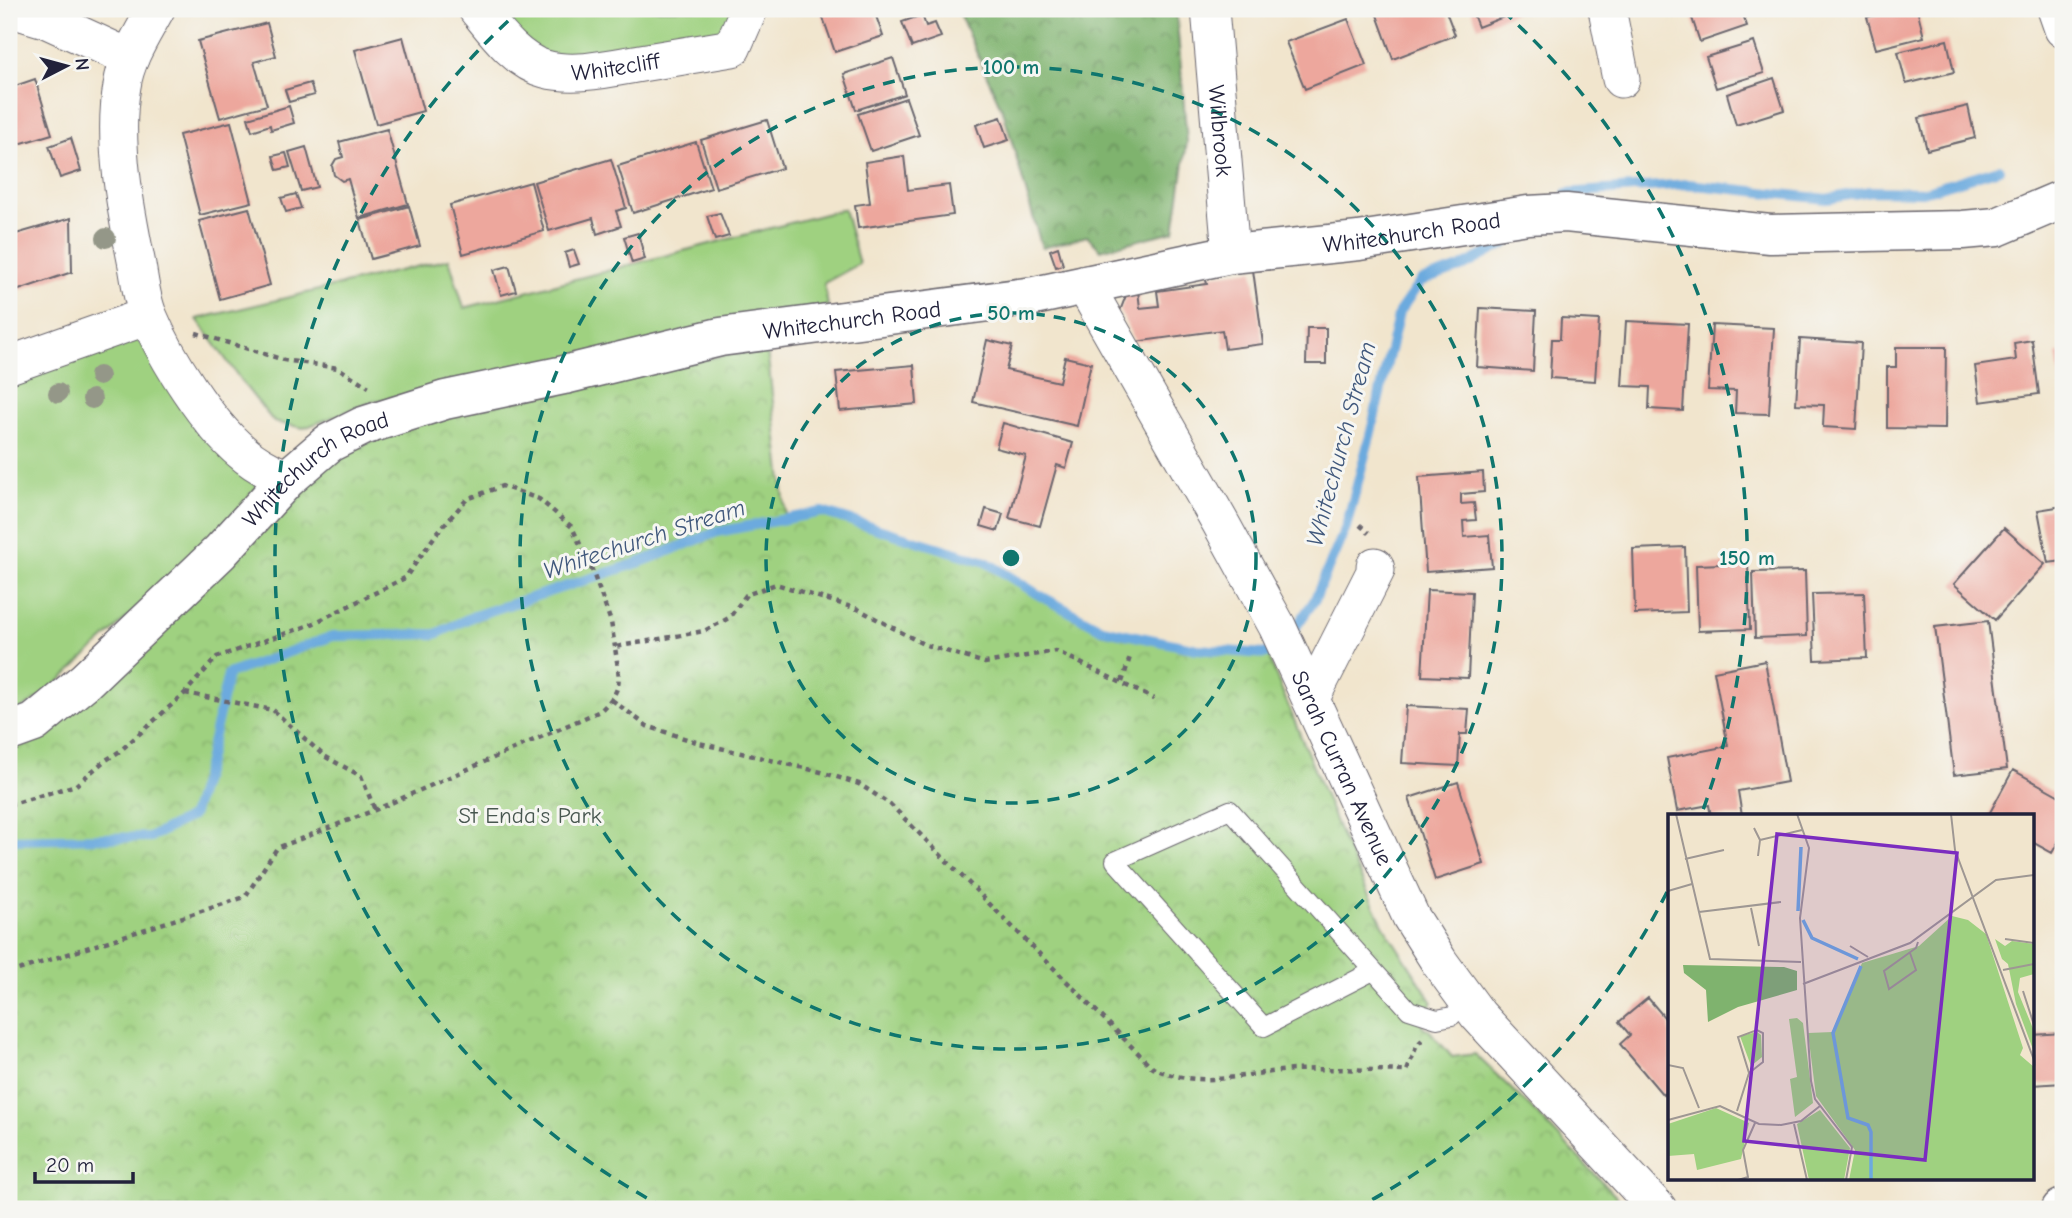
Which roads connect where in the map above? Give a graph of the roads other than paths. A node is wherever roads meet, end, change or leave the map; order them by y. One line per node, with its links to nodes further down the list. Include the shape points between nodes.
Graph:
1 (12, 9): 9 (street)
2 (156, 9): 9 (street)
3 (477, 9): 4 (street, Whitecliff, via 505,43 525,58 543,69 570,71 732,48)
4 (750, 9)
5 (1210, 9): 12 (street, Willbrook)
6 (1607, 9): 10 (street)
7 (2056, 9): 8 (street)
8 (2063, 29)
9 (130, 58): 14 (street, via 122,84 120,147 130,232)
10 (1621, 79)
11 (2063, 199): 12 (street, Whitechurch Road, via 1997,227 1963,230 1770,234 1566,213)
12 (1231, 254): 13 (street, Whitechurch Road)
13 (1086, 284): 16 (street, Whitechurch Road, via 979,304 720,337 445,400 345,433); 18 (street, Sarah Curran Avenue, via 1220,522)
14 (148, 316): 15 (street); 16 (street, via 214,422 240,452)
15 (9, 365)
16 (287, 479): 19 (street, Whitechurch Road, via 220,552 85,681 34,723)
17 (1375, 566): 18 (street)
18 (1311, 698): 22 (street, Sarah Curran Avenue, via 1411,917 1440,963 1478,1015)
19 (9, 732)
20 (1373, 971): 20 (lane, via 1264,1027 1115,861 1230,810); 21 (lane, via 1409,1010 1437,1019)
21 (1452, 1016)
22 (1658, 1209)

